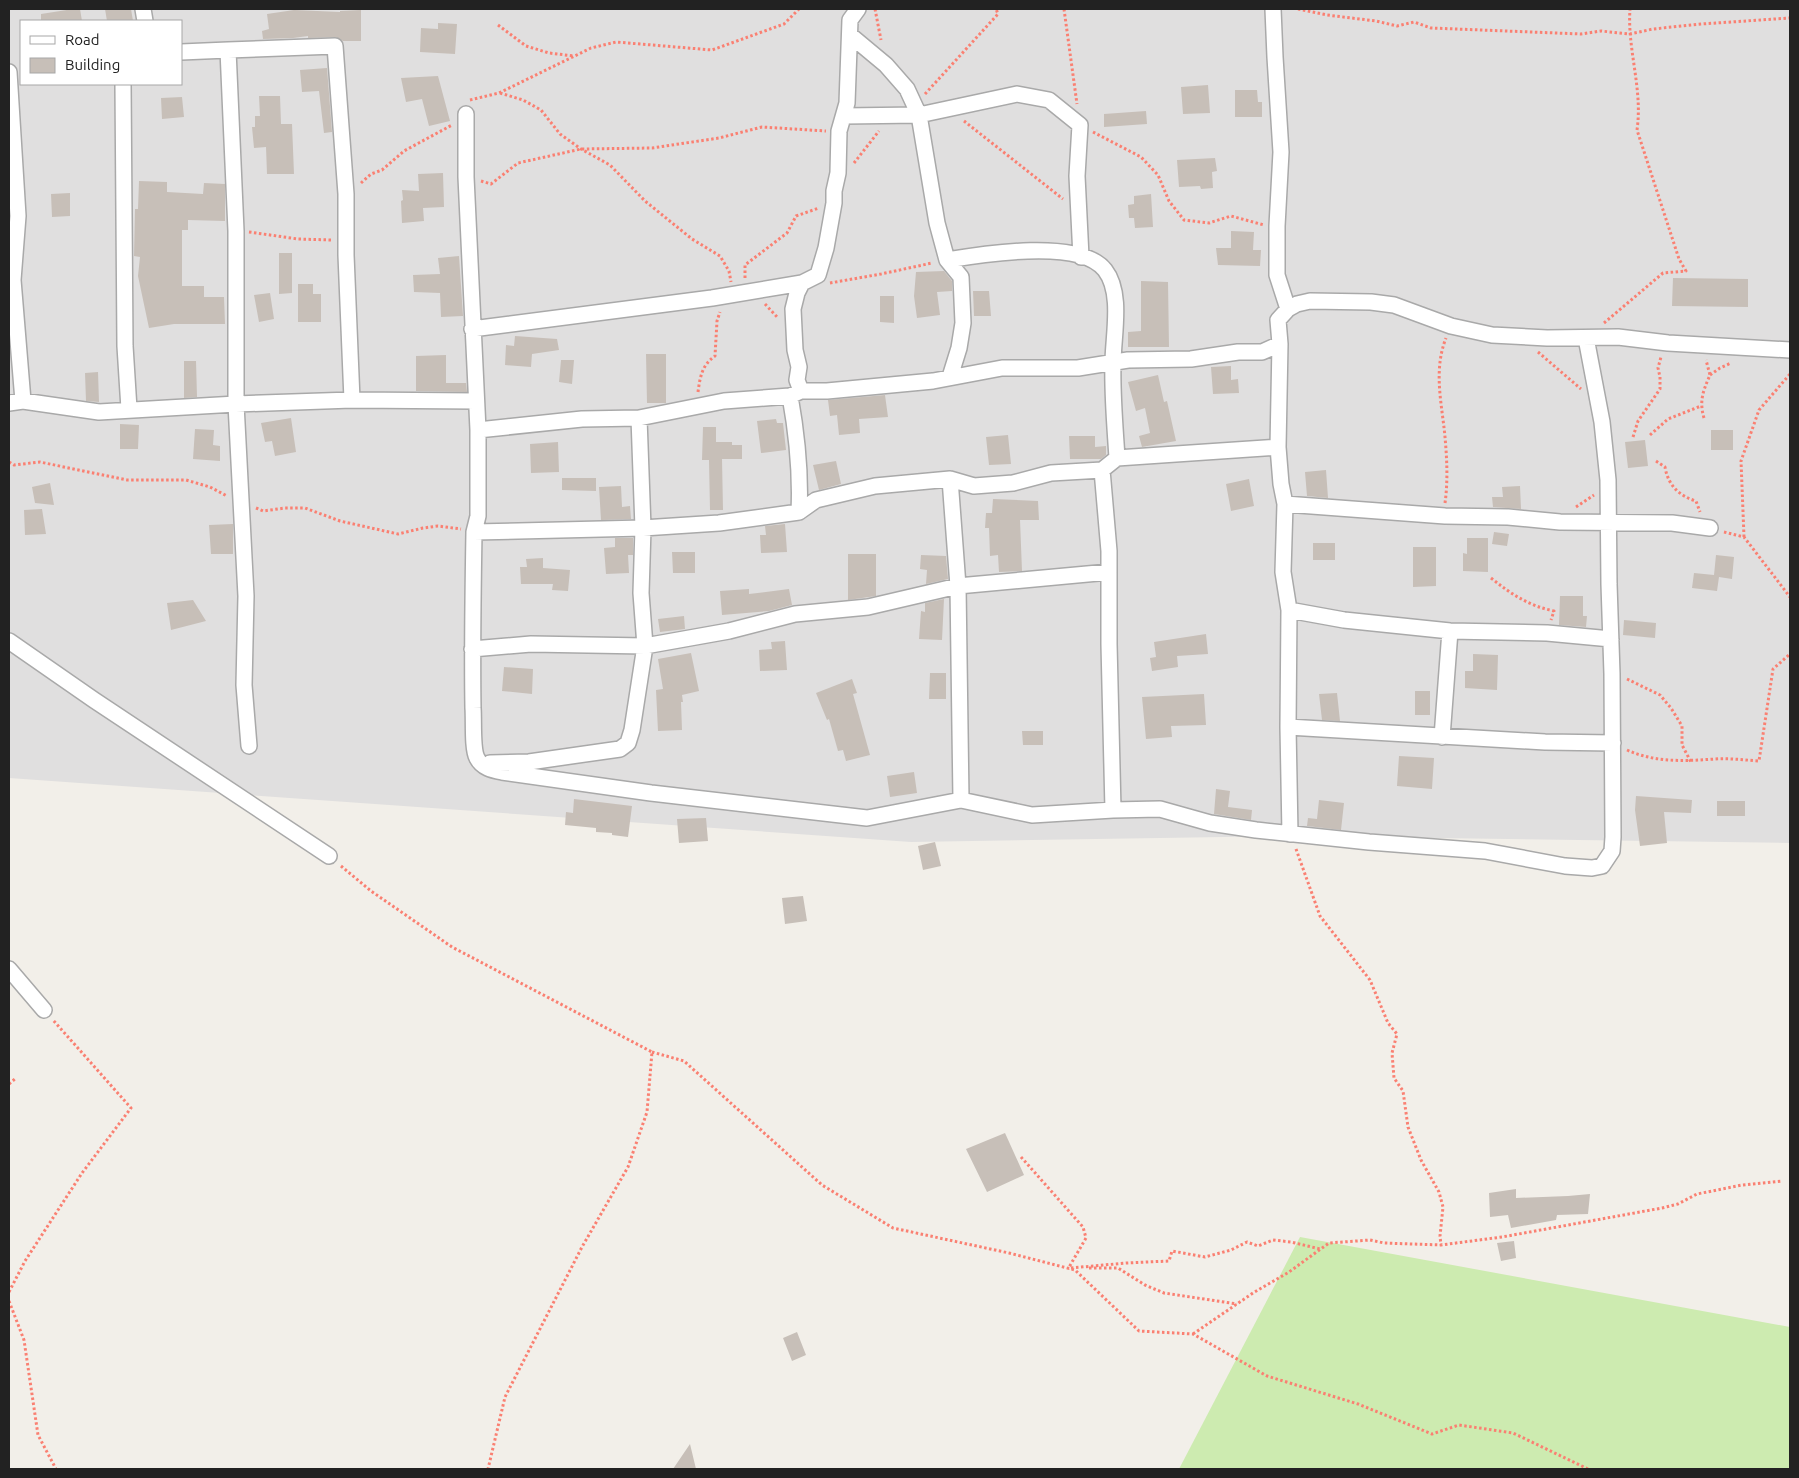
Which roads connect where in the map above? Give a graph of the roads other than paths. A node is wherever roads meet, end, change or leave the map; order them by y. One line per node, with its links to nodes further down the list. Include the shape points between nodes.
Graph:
1 (858, 9): 3 (street, via 850,20)
2 (1273, 9): 14 (street, via 1281,152 1278,275)
3 (850, 35): 9 (street, via 886,65 907,88); 10 (street)
4 (228, 50): 5 (street); 22 (street, via 335,46 346,194); 25 (street, via 236,230)
5 (182, 52)
6 (9, 72): 24 (street, via 18,216 13,280)
7 (123, 85): 26 (street, via 125,346)
8 (466, 108): 15 (street)
9 (919, 115): 10 (street); 11 (street, via 1017,94 1049,100 1080,125 1077,176); 12 (street)
10 (844, 116): 13 (street, via 839,131 838,173 826,248 818,275)
11 (1081, 256): 12 (street, via 1051,250); 19 (street, via 1104,268 1113,282 1116,323)
12 (947, 260): 20 (street, via 961,278 962,314 960,348)
13 (802, 283): 15 (street); 21 (street, via 793,309 798,367)
14 (1288, 309): 16 (street, via 1310,301 1371,302 1394,305 1451,326 1492,334); 17 (street, via 1278,320)
15 (472, 329): 23 (street)
16 (1586, 338): 18 (street, via 1618,337); 35 (street, via 1604,438)
17 (1280, 344): 19 (street, via 1262,352); 29 (street)
18 (1790, 350)
19 (1112, 363): 20 (street, via 1078,368 1002,368); 30 (street)
20 (950, 377): 21 (street)
21 (796, 394): 27 (street, via 724,401); 34 (street)
22 (352, 400): 23 (street); 25 (street)
23 (476, 401): 28 (street)
24 (16, 402): 26 (street, via 99,412)
25 (236, 404): 26 (street); 50 (street, via 246,596 244,685)
26 (129, 409)
27 (638, 418): 28 (street, via 582,419); 36 (street)
28 (478, 430): 38 (street, via 478,516)
29 (1278, 447): 30 (street); 33 (street)
30 (1117, 458): 31 (street)
31 (1102, 470): 32 (street, via 1051,473 1013,483 974,486); 39 (street)
32 (950, 479): 34 (street, via 848,492 816,500); 40 (street)
33 (1285, 504): 35 (street); 41 (street, via 1283,572)
34 (799, 512): 36 (street)
35 (1608, 524): 37 (street, via 1672,523); 43 (street)
36 (643, 528): 38 (street); 45 (street)
37 (1710, 528)
38 (474, 532): 46 (street)
39 (1109, 572): 40 (street); 53 (street)
40 (958, 586): 45 (street, via 868,607 795,614 729,631); 52 (street)
41 (1289, 610): 42 (street, via 1344,620); 47 (street)
42 (1450, 631): 43 (street, via 1547,633); 48 (street)
43 (1611, 639): 49 (street)
44 (9, 641): 55 (street)
45 (645, 646): 46 (street, via 531,644); 51 (street, via 632,730 628,743 620,749 529,762)
46 (472, 650): 51 (street, via 476,756)
47 (1288, 727): 48 (street); 54 (street)
48 (1442, 737): 49 (street)
49 (1613, 743): 54 (street, via 1612,851 1602,866 1572,867 1485,851)
50 (249, 746)
51 (480, 763): 52 (street, via 489,770 542,778 867,818)
52 (961, 800): 53 (street, via 1032,815)
53 (1113, 810): 54 (street, via 1160,809 1210,823)
54 (1290, 834)
55 (329, 856)
56 (9, 969): 57 (street)
57 (44, 1010)

